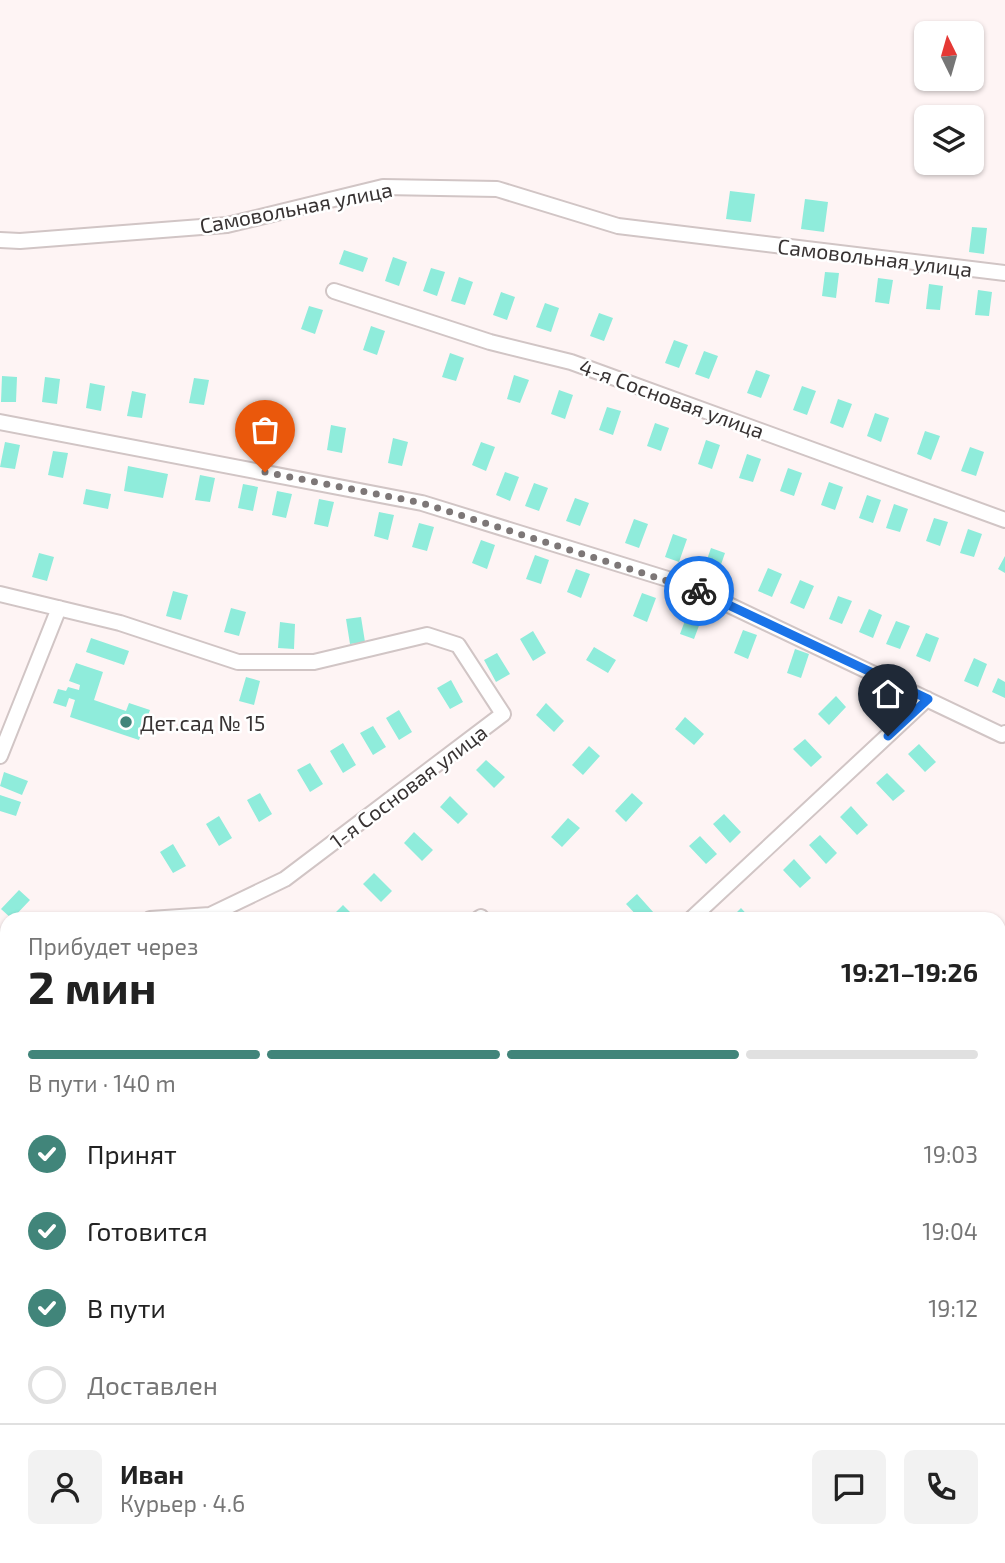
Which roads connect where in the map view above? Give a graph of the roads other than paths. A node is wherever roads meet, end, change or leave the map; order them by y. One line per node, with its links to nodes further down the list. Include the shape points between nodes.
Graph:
1 (0, 240): 2 (street, Самовольная улица, via 227,225 383,187 497,189 618,226)
2 (1005, 273)
3 (334, 291): 5 (street, 4-я Сосновая улица, via 490,342 571,362)
4 (0, 422): 8 (street, via 422,503 687,585)
5 (1005, 520)
6 (0, 594): 7 (street, 1-я Сосновая улица)
7 (59, 608): 10 (street); 11 (street, 1-я Сосновая улица, via 238,662 314,662 427,635 458,645 503,714 285,879)
8 (928, 699): 9 (street); 12 (street)
9 (1005, 733)
10 (0, 756)
11 (216, 912)
12 (699, 912)

